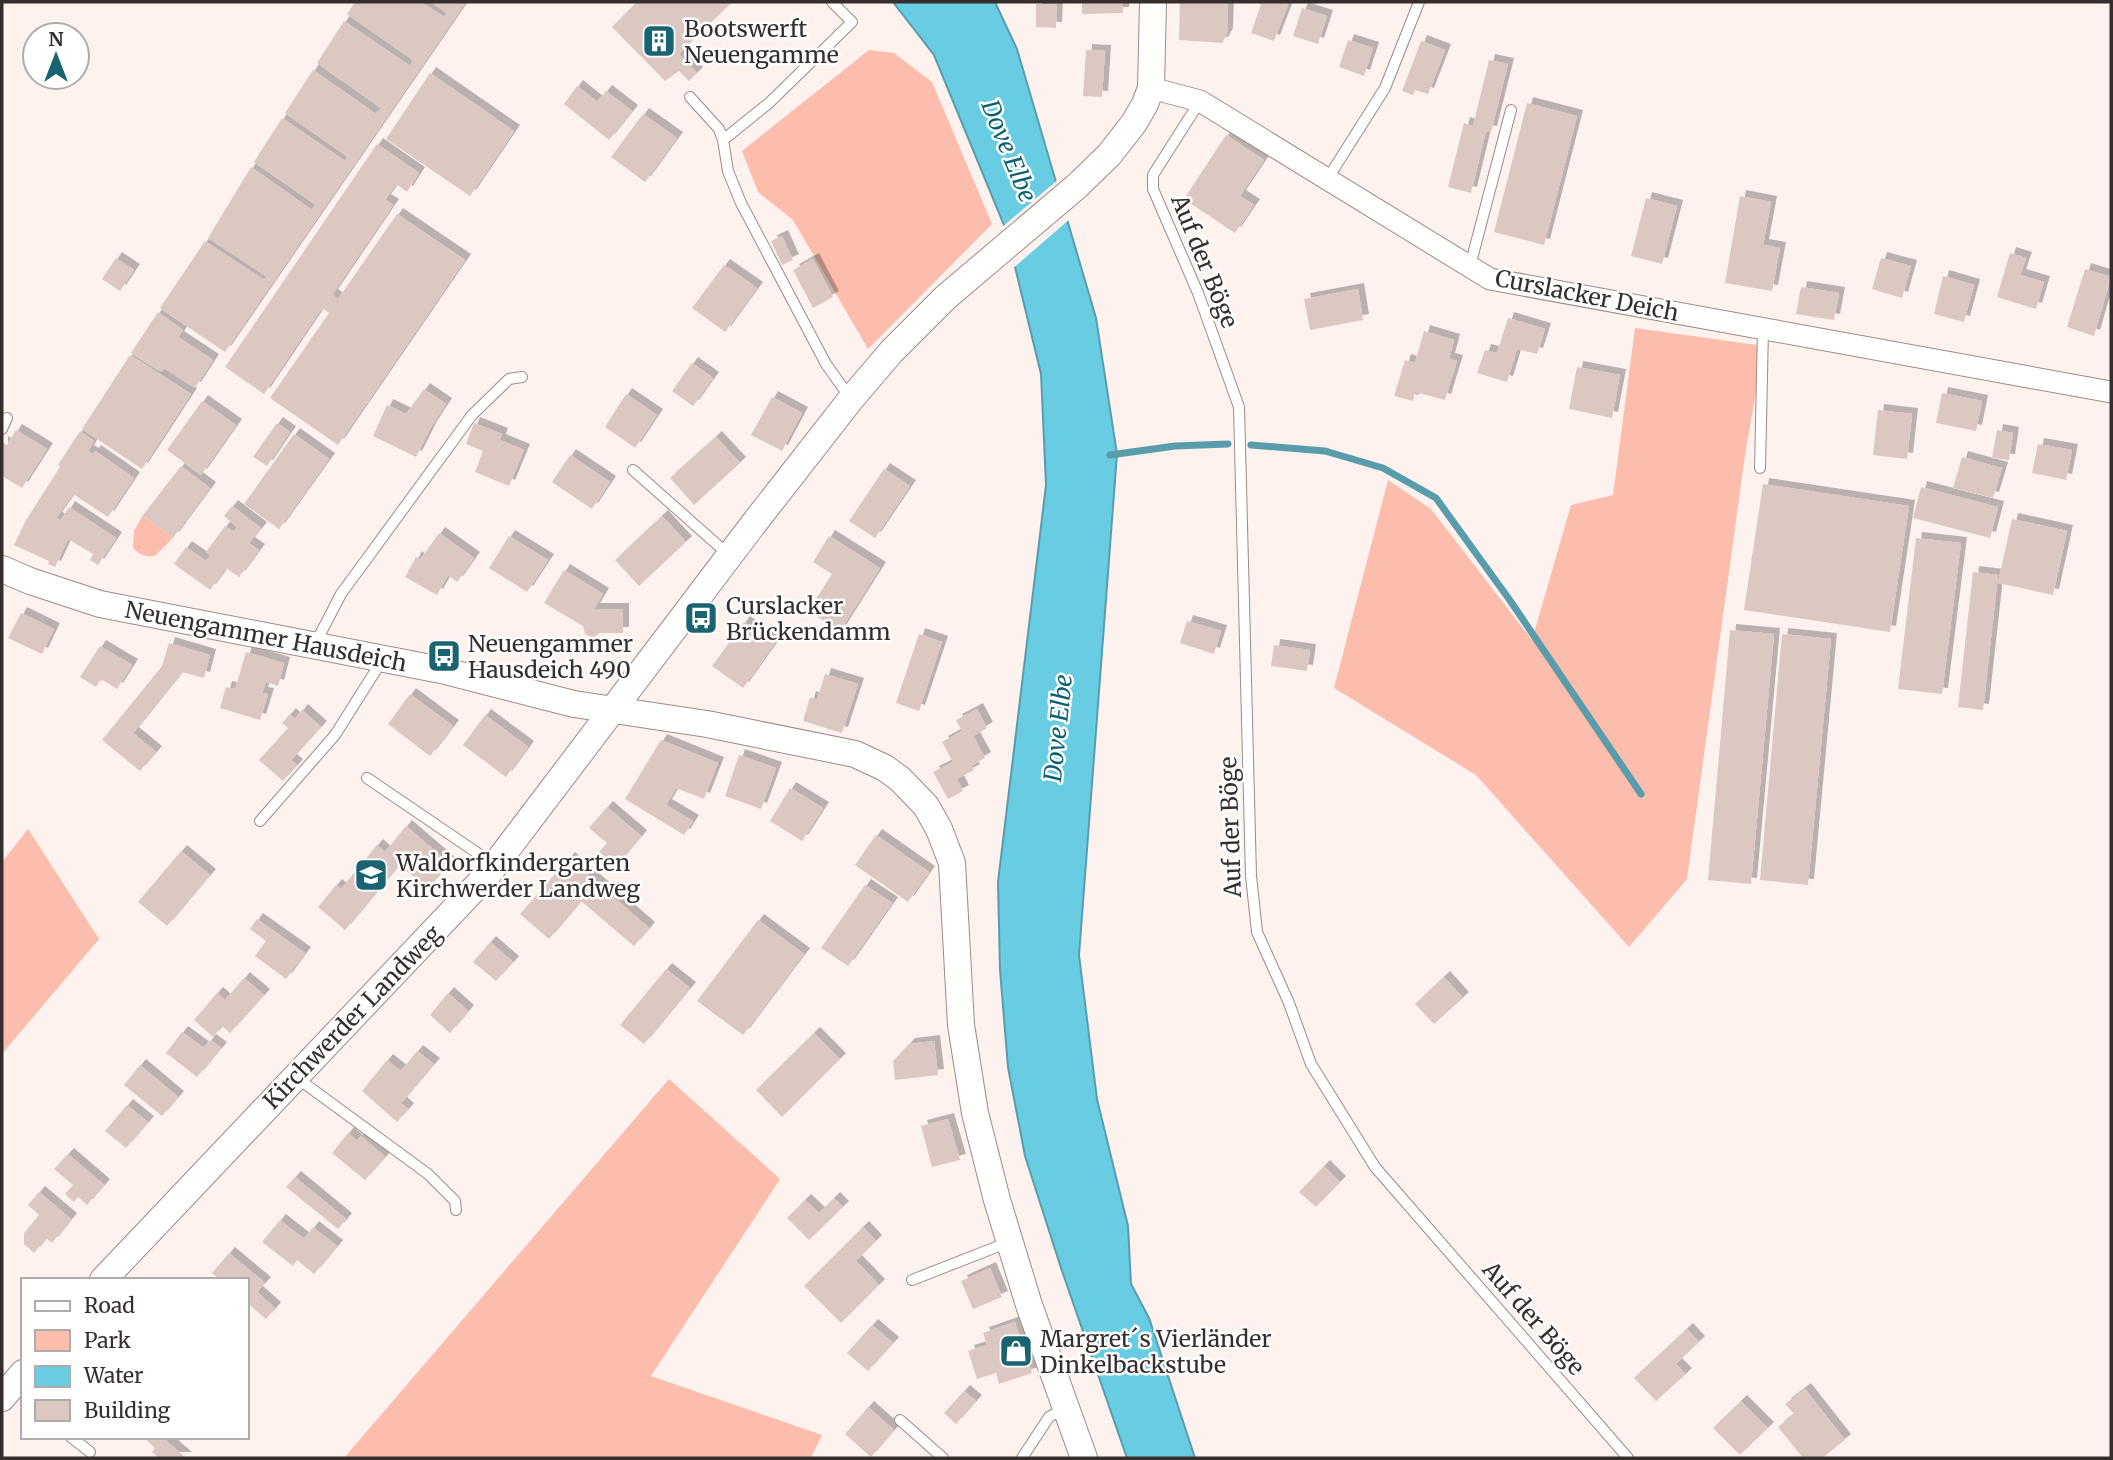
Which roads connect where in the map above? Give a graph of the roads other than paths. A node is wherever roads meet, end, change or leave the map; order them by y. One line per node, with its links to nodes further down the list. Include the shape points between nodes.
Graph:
1 (832, 2): 8 (lane, via 852,22 769,103)
2 (1153, 2): 4 (street)
3 (1419, 2): 9 (lane, via 1385,88)
4 (1151, 88): 6 (street, Curslacker Deich); 14 (street, via 1134,123 1109,155 946,298)
5 (690, 97): 8 (lane, via 719,129)
6 (1200, 101): 9 (street, Curslacker Deich); 37 (lane, Auf der Böge, via 1153,175 1153,190 1198,293 1239,407 1256,932 1311,1064 1375,1167)
7 (1511, 110): 10 (lane)
8 (723, 140): 14 (lane, via 728,171 741,203 826,364)
9 (1328, 178): 10 (street, Curslacker Deich)
10 (1470, 266): 11 (street, Curslacker Deich, via 1490,279)
11 (1763, 329): 13 (street, Curslacker Deich); 15 (lane)
12 (522, 377): 19 (lane, via 509,379 471,415 341,594)
13 (2111, 391)
14 (851, 399): 17 (street)
15 (1760, 468)
16 (633, 470): 17 (lane)
17 (730, 556): 21 (street)
18 (2, 569): 19 (street, Neuengammer Hausdeich, via 100,604)
19 (314, 646): 20 (street, Neuengammer Hausdeich)
20 (383, 659): 21 (street, Neuengammer Hausdeich); 23 (lane, via 335,735)
21 (614, 710): 24 (street, Kirchwerder Landweg); 27 (street, Neuengammer Hausdeich, via 855,754 900,779 926,806 952,863 965,1057 982,1145)
22 (367, 778): 24 (lane)
23 (260, 821)
24 (495, 864): 25 (street, Kirchwerder Landweg)
25 (295, 1076): 26 (lane, via 428,1174 455,1201); 28 (street, Kirchwerder Landweg)
26 (456, 1210)
27 (1010, 1241): 29 (lane); 30 (street, Neuengammer Hausdeich)
28 (105, 1278)
29 (912, 1280)
30 (1065, 1408): 35 (lane, via 1049,1417); 36 (street, Neuengammer Hausdeich)
31 (900, 1420): 34 (lane)
32 (74, 1439): 33 (lane)
33 (90, 1452)
34 (943, 1458)
35 (1022, 1458)
36 (1084, 1458)
37 (1628, 1458)

